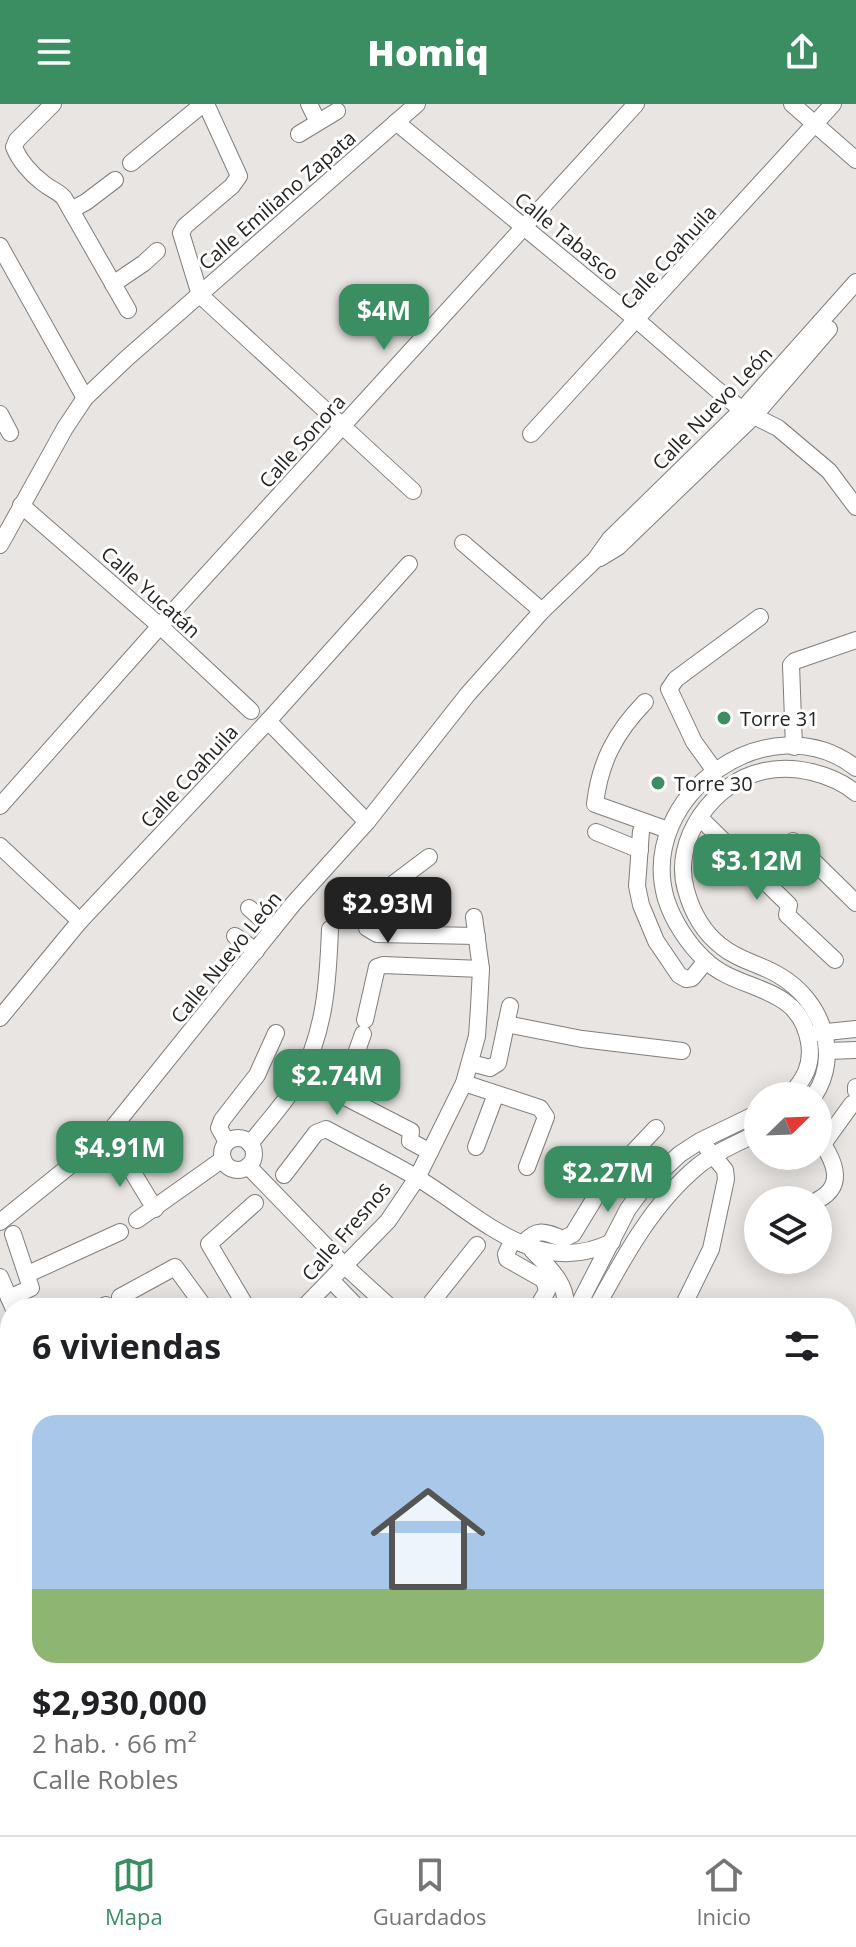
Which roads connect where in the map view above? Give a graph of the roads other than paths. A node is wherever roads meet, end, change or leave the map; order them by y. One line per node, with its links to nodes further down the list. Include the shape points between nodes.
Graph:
1 (204, 104): 14 (street); 22 (street, via 239,176 181,233)
2 (309, 104): 9 (street)
3 (417, 104): 10 (street, Calle Emiliano Zapata)
4 (636, 104): 17 (street, Calle Sonora)
5 (792, 104): 11 (street)
6 (833, 104): 11 (street, Calle Coahuila)
7 (43, 107): 16 (street, via 14,147)
8 (337, 111): 9 (street)
9 (318, 122): 12 (street)
10 (396, 122): 17 (street, Calle Tabasco); 22 (street, Calle Emiliano Zapata)
11 (815, 124): 13 (street); 25 (street, Calle Coahuila)
12 (299, 134)
13 (856, 160)
14 (131, 163)
15 (115, 180): 16 (street)
16 (71, 210): 21 (street)
17 (525, 227): 25 (street, Calle Tabasco); 29 (street, Calle Sonora)
18 (0, 246): 26 (street)
19 (157, 251): 21 (street)
20 (856, 282): 27 (street, Calle Nuevo León)
21 (113, 284): 24 (street)
22 (200, 295): 26 (street, Calle Emiliano Zapata); 29 (street)
23 (856, 298): 27 (street, Calle Nuevo León)
24 (128, 310)
25 (637, 320): 27 (street, Calle Tabasco); 31 (street, Calle Coahuila)
26 (85, 398): 33 (street, Calle Emiliano Zapata)
27 (748, 413): 34 (street, Calle Tabasco, via 778,428 829,471); 38 (street, Calle Nuevo León, via 610,539)
28 (0, 414): 30 (street)
29 (342, 427): 32 (street); 40 (street, Calle Sonora)
30 (10, 433)
31 (531, 434)
32 (413, 491)
33 (21, 505): 36 (street, Calle Emiliano Zapata); 40 (street, Calle Yucatán)
34 (856, 507)
35 (463, 543): 38 (street)
36 (0, 545)
37 (409, 564): 44 (street, Calle Coahuila)
38 (542, 611): 53 (street, Calle Nuevo León)
39 (760, 617): 47 (street, via 669,689 694,742)
40 (160, 626): 43 (street, Calle Yucatán); 51 (street, Calle Sonora)
41 (856, 640): 45 (street, via 791,665)
42 (645, 702): 54 (street, via 623,724 609,749 595,804)
43 (251, 711)
44 (268, 721): 53 (street); 64 (street, Calle Coahuila)
45 (794, 747): 46 (street, via 827,753); 47 (street, via 758,750)
46 (856, 768)
47 (715, 771): 48 (street)
48 (699, 782): 50 (street); 54 (street)
49 (856, 793): 50 (street, via 832,778 780,769 749,776)
50 (714, 799): 52 (street)
51 (0, 806)
52 (700, 818): 70 (street, via 789,905 787,915); 78 (street, via 685,844 682,875 701,926 728,952 792,983 810,1001)
53 (367, 822): 65 (street, Calle Nuevo León)
54 (668, 830): 71 (street, via 666,898 681,931)
55 (641, 831): 59 (street)
56 (596, 832): 59 (street)
57 (793, 841): 61 (street)
58 (0, 846): 64 (street)
59 (640, 850): 71 (street, via 637,886 656,941 686,979)
60 (429, 857): 68 (street, via 368,903 367,928 377,934)
61 (856, 903)
62 (249, 908): 65 (street)
63 (474, 917): 68 (street, Calle Fresnos)
64 (80, 921): 74 (street, Calle Coahuila)
65 (273, 929): 69 (street, Calle Nuevo León)
66 (330, 929): 93 (street, via 327,991 316,1040 298,1081)
67 (235, 936): 69 (street)
68 (477, 936): 72 (street, Calle Fresnos)
69 (256, 951): 108 (street, Calle Nuevo León, via 115,1125)
70 (835, 960)
71 (706, 961): 78 (street, via 781,998)
72 (481, 969): 82 (street, Calle Fresnos); 97 (street, via 377,967 341,1095 411,1131 410,1141)
73 (510, 1006): 75 (street)
74 (0, 1018)
75 (506, 1024): 80 (street); 82 (street, via 498,1063 490,1068)
76 (856, 1029): 78 (street)
77 (276, 1033): 96 (street, via 257,1075 222,1120)
78 (816, 1033): 81 (street); 83 (street)
79 (856, 1050): 81 (street)
80 (682, 1051)
81 (827, 1051): 84 (street)
82 (471, 1063): 85 (street, Calle Fresnos)
83 (800, 1082)
84 (821, 1082)
85 (464, 1083): 86 (street); 97 (street, Calle Fresnos)
86 (496, 1094): 94 (street); 101 (street, via 544,1112)
87 (855, 1094): 89 (street)
88 (744, 1120): 92 (street)
89 (832, 1124)
90 (656, 1128): 112 (street, via 604,1183 573,1234 563,1239 534,1232)
91 (744, 1140): 98 (street)
92 (700, 1141): 98 (street); 111 (street, via 645,1186)
93 (250, 1144): 96 (street, via 239,1139); 100 (street, via 254,1155)
94 (476, 1147)
95 (118, 1148): 106 (street)
96 (225, 1151): 100 (street, via 231,1168); 106 (street)
97 (430, 1152): 103 (street, Calle Fresnos)
98 (713, 1156): 130 (street, via 646,1223); 131 (street, via 726,1179 711,1249)
99 (832, 1162): 104 (street)
100 (248, 1166): 114 (street)
101 (527, 1167)
102 (284, 1175): 103 (street, via 316,1133 326,1129)
103 (417, 1178): 112 (street); 114 (street, Calle Fresnos, via 388,1221)
104 (832, 1186)
105 (255, 1203): 122 (street, via 209,1244)
106 (155, 1209): 107 (street)
107 (137, 1220)
108 (0, 1221)
109 (120, 1232): 115 (street)
110 (13, 1234): 115 (street)
111 (612, 1242): 112 (street, via 572,1255); 129 (street)
112 (522, 1244): 127 (street, via 506,1254 507,1259 544,1280); 128 (street, via 562,1285)
113 (477, 1245): 126 (street)
114 (345, 1266): 117 (street, Calle Fresnos); 125 (street)
115 (28, 1274): 119 (street, via 31,1288)
116 (0, 1277): 118 (street)
117 (331, 1280): 123 (street, Calle Fresnos); 124 (street)
118 (10, 1298)
119 (18, 1298)
120 (120, 1298): 121 (street, via 175,1267)
121 (198, 1298)
122 (241, 1298)
123 (313, 1298)
124 (348, 1298)
125 (380, 1298)
126 (435, 1298)
127 (543, 1298)
128 (565, 1298)
129 (582, 1298)
130 (602, 1298)
131 (687, 1298)

